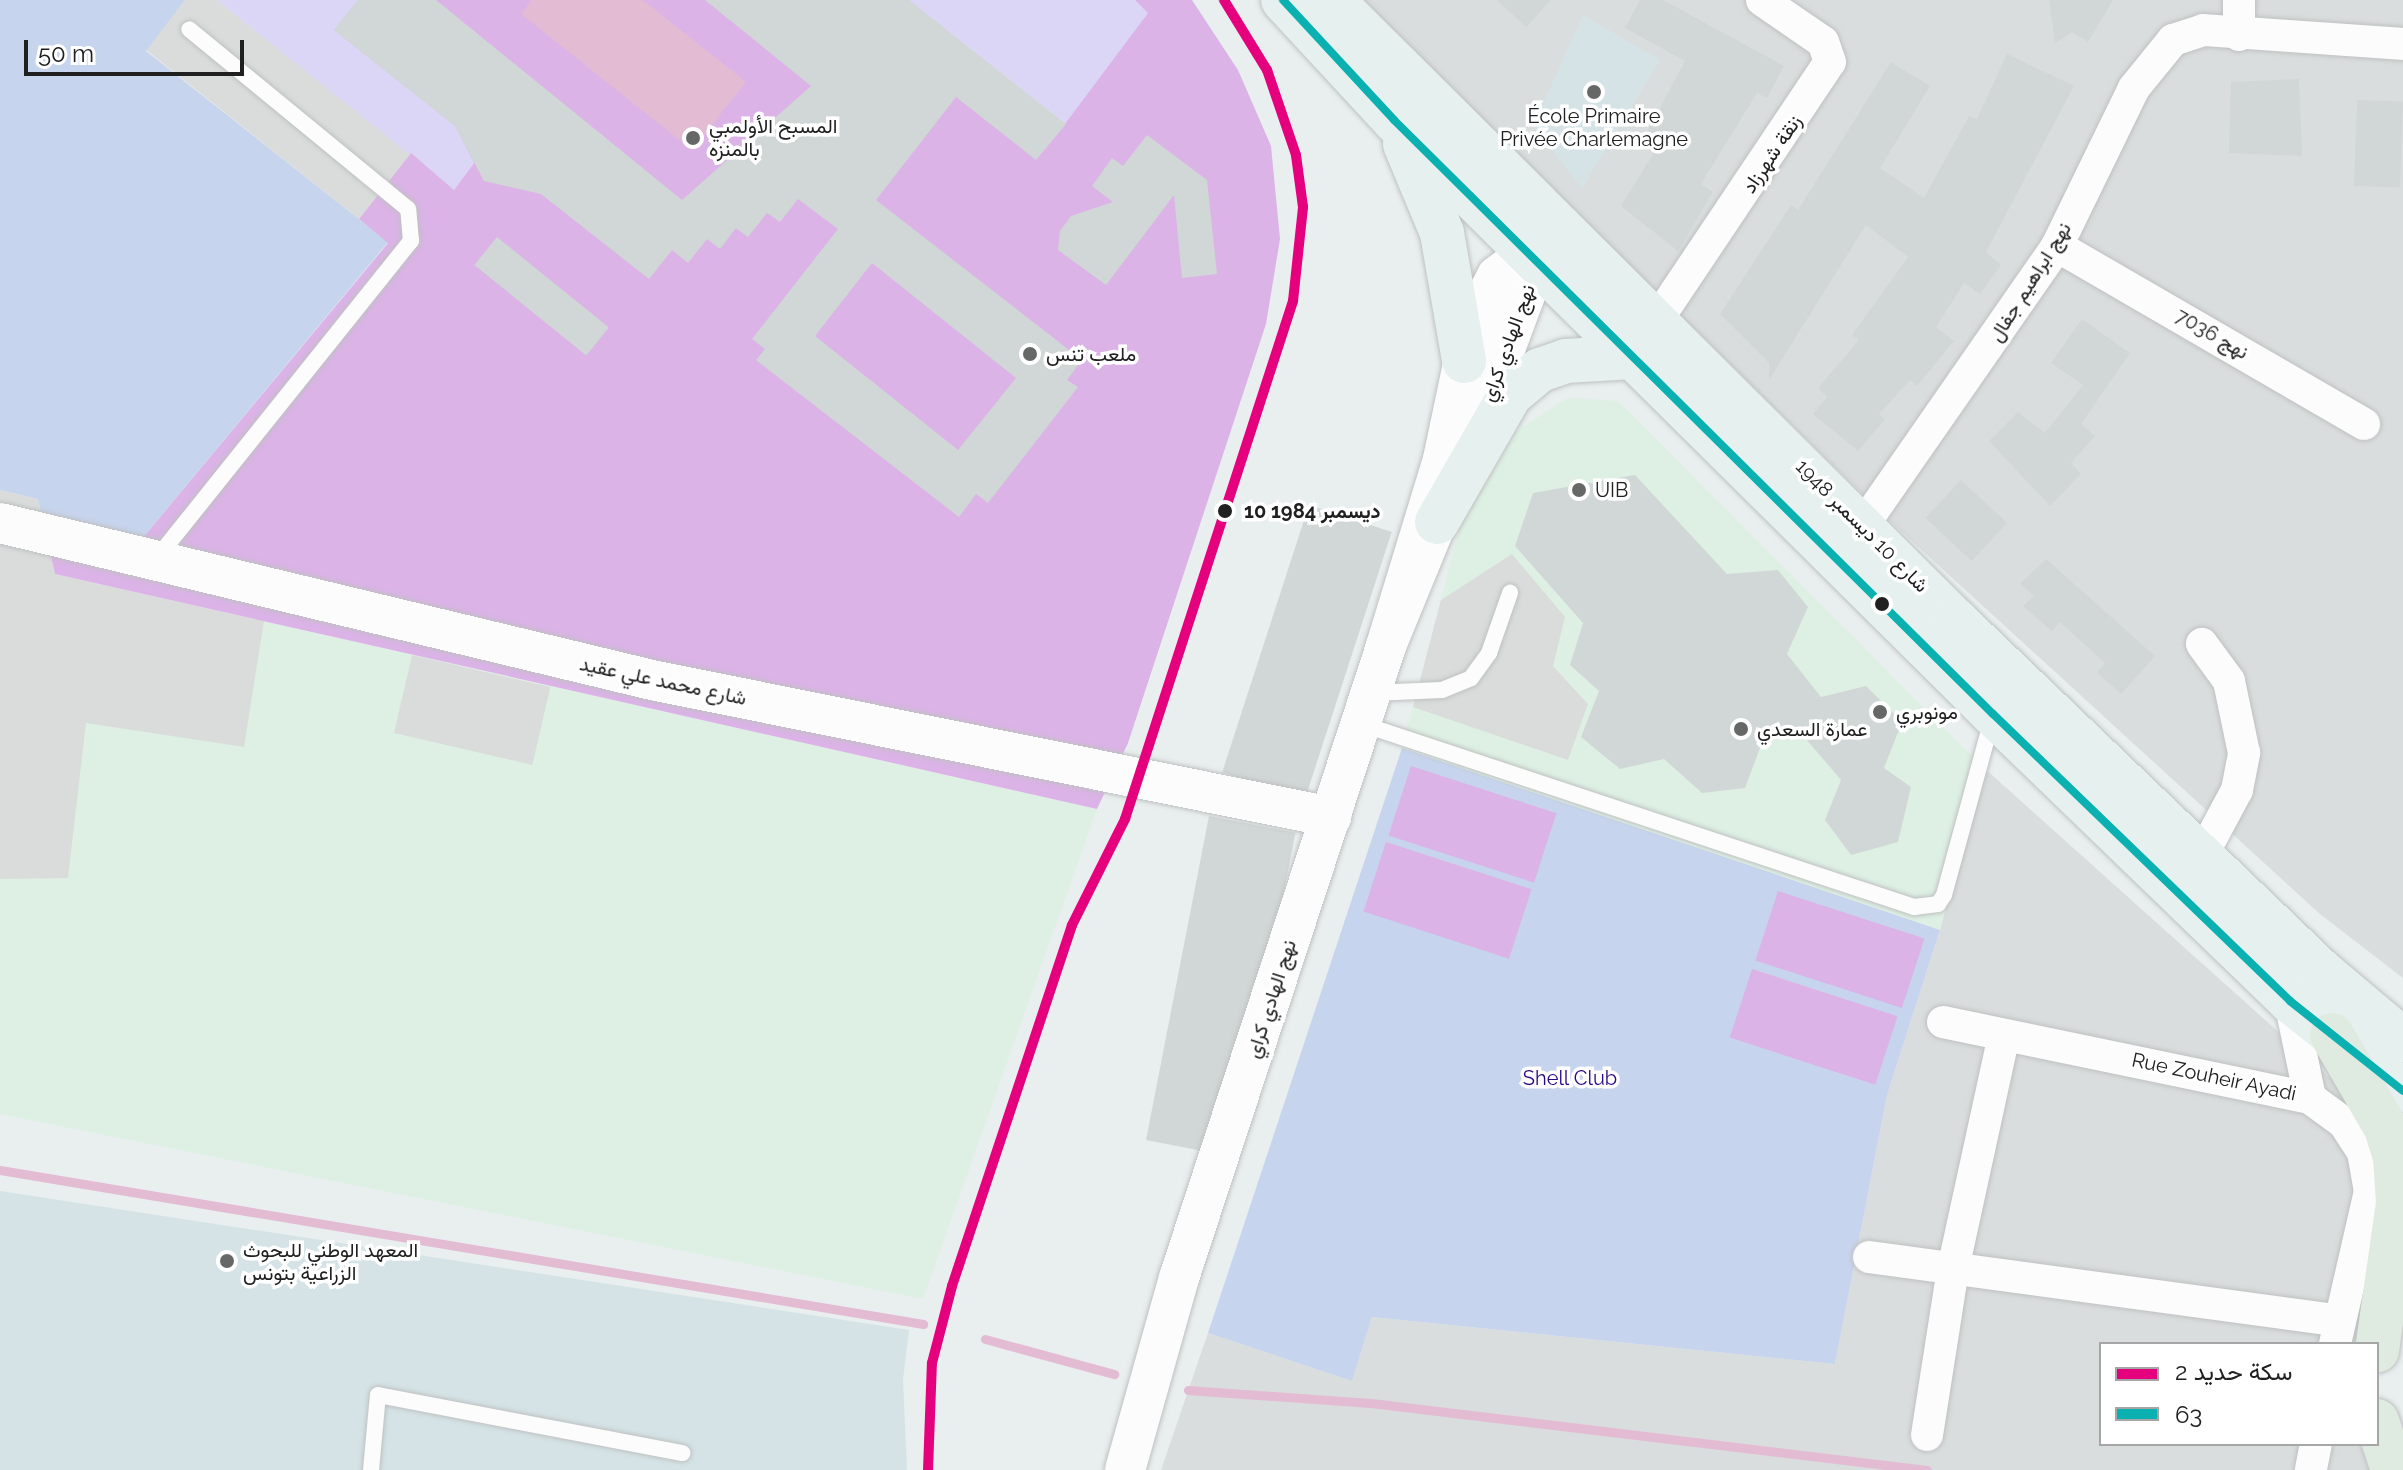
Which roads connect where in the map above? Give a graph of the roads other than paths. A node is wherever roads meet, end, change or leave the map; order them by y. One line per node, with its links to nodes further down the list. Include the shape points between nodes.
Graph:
1 (1283, 0): 8 (main road, شارع 10 ديسمبر 1948)
2 (1332, 0): 9 (main road, شارع 10 ديسمبر 1948)
3 (1762, 0): 13 (street, زنقة شهرزاد, via 1823,42 1830,62)
4 (2239, 0): 6 (street)
5 (189, 29): 19 (lane, via 408,209 411,241)
6 (2239, 35): 7 (street, نهج ابراهيم جفال); 10 (street, نهج ابراهيم جفال, via 2203,30 2173,40 2134,88)
7 (2403, 44)
8 (1394, 120): 12 (main road, شارع 10 ديسمبر 1948); 14 (main road, via 1442,233)
9 (1551, 220): 11 (main road, شارع 10 ديسمبر 1948); 12 (main road)
10 (2057, 246): 15 (street, نهج 7036); 18 (street, نهج ابراهيم جفال)
11 (1590, 258): 12 (main road); 13 (main road, شارع 10 ديسمبر 1948)
12 (1537, 263): 13 (main road, شارع 10 ديسمبر 1948); 14 (street, نهج الهادي كراي, via 1514,263 1488,287); 16 (street, نهج الهادي كراي)
13 (1644, 340): 16 (main road, via 1540,370 1510,395); 18 (main road, شارع 10 ديسمبر 1948)
14 (1464, 361): 22 (street, نهج الهادي كراي, via 1443,459)
15 (2364, 424)
16 (1437, 522): 22 (street, نهج الهادي كراي)
17 (0, 523): 19 (street, شارع محمد علي عقيد)
18 (1851, 542): 24 (main road, شارع 10 ديسمبر 1948); 26 (main road, شارع 10 ديسمبر 1948)
19 (152, 564): 25 (street, شارع محمد علي عقيد, via 652,680)
20 (1510, 593): 23 (lane, via 1489,653 1471,678)
21 (2202, 644): 26 (street, via 2229,681 2244,753 2237,790)
22 (1386, 646): 23 (street, نهج الهادي كراي)
23 (1366, 708): 24 (lane, via 1914,907 1938,904 1944,895); 25 (street, نهج الهادي كراي)
24 (1993, 714): 26 (main road, شارع 10 ديسمبر 1948)
25 (1331, 817): 38 (street, نهج الهادي كراي)
26 (2191, 875): 27 (main road, شارع 10 ديسمبر 1948); 31 (main road, شارع 10 ديسمبر 1948)
27 (2290, 1001): 30 (main road, شارع 10 ديسمبر 1948); 33 (street)
28 (1943, 1022): 29 (street, Rue Zouheir Ayadi)
29 (2004, 1035): 33 (street, Rue Zouheir Ayadi); 35 (street)
30 (2332, 1035): 32 (main road, شارع 10 ديسمبر 1948); 37 (highway, via 2386,1128 2395,1157 2398,1203)
31 (2403, 1040)
32 (2403, 1091)
33 (2310, 1098): 36 (street, Rue Zouheir Ayadi, via 2344,1123 2363,1152 2370,1191)
34 (1869, 1257): 35 (street)
35 (1953, 1269): 36 (street); 40 (street)
36 (2338, 1332)
37 (2378, 1342)
38 (1157, 1352): 43 (street, نهج الهادي كراي); 44 (street, نهج الهادي كراي)
39 (2379, 1427): 45 (highway)
40 (1927, 1435)
41 (683, 1453): 42 (lane, via 378,1395)
42 (371, 1470)
43 (1104, 1470)
44 (1125, 1470)
45 (2393, 1470)

